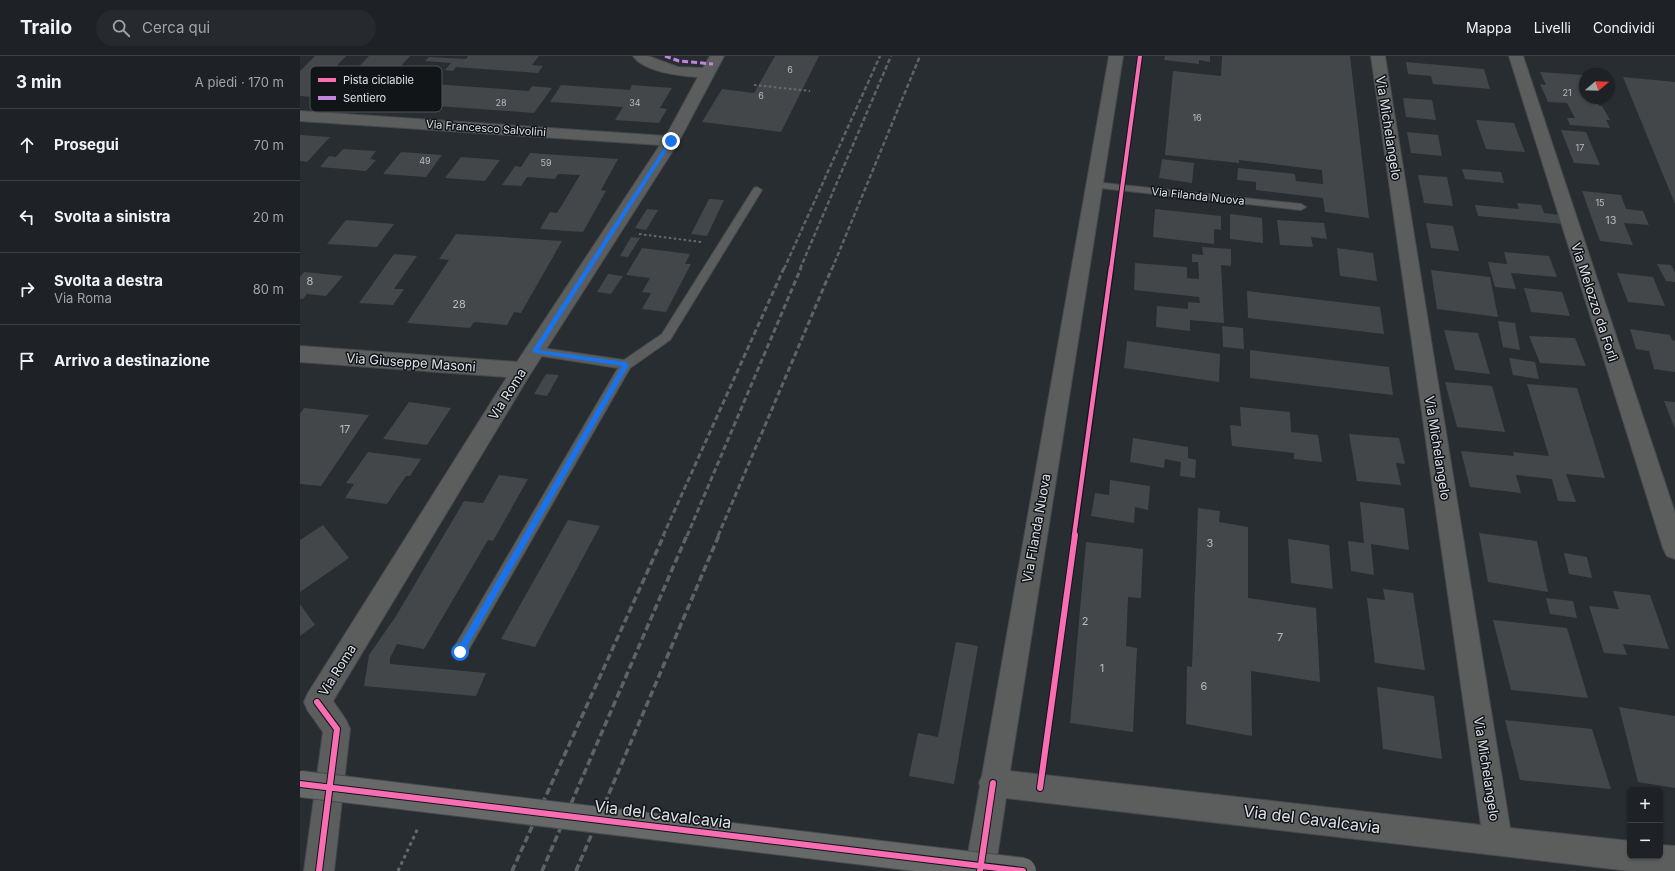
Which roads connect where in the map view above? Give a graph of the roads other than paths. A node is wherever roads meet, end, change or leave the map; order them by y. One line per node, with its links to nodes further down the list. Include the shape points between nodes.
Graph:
1 (640, 56): 6 (street, via 644,60 676,70)
2 (717, 56): 6 (street, Via Roma)
3 (1116, 56): 9 (street, Via Filanda Nuova)
4 (1378, 56): 21 (street, Via Michelangelo)
5 (1516, 56): 16 (street, Via Melozzo da Forlì)
6 (708, 73): 8 (street, Via Roma)
7 (300, 116): 8 (street, Via Francesco Salvolini)
8 (671, 141): 12 (street, Via Roma)
9 (1094, 185): 11 (lane, Via Filanda Nuova); 19 (street, Via Filanda Nuova)
10 (757, 190): 14 (lane, via 666,336)
11 (1302, 207)
12 (535, 351): 14 (lane); 15 (street, Via Roma)
13 (300, 354): 15 (street, Via Giuseppe Masoni)
14 (626, 365): 17 (lane)
15 (522, 370): 18 (street, Via Roma)
16 (1675, 548)
17 (460, 652)
18 (309, 701): 25 (street, via 337,729)
19 (993, 783): 21 (street, Via del Cavalcavia); 26 (street, Via Filanda Nuova)
20 (300, 784): 27 (main road, Via del Cavalcavia, bridge)
21 (1498, 841): 22 (street, Via del Cavalcavia)
22 (1627, 856)
23 (1657, 859): 24 (street, Via del Cavalcavia)
24 (1675, 861)
25 (319, 871)
26 (980, 871)
27 (1023, 871)

